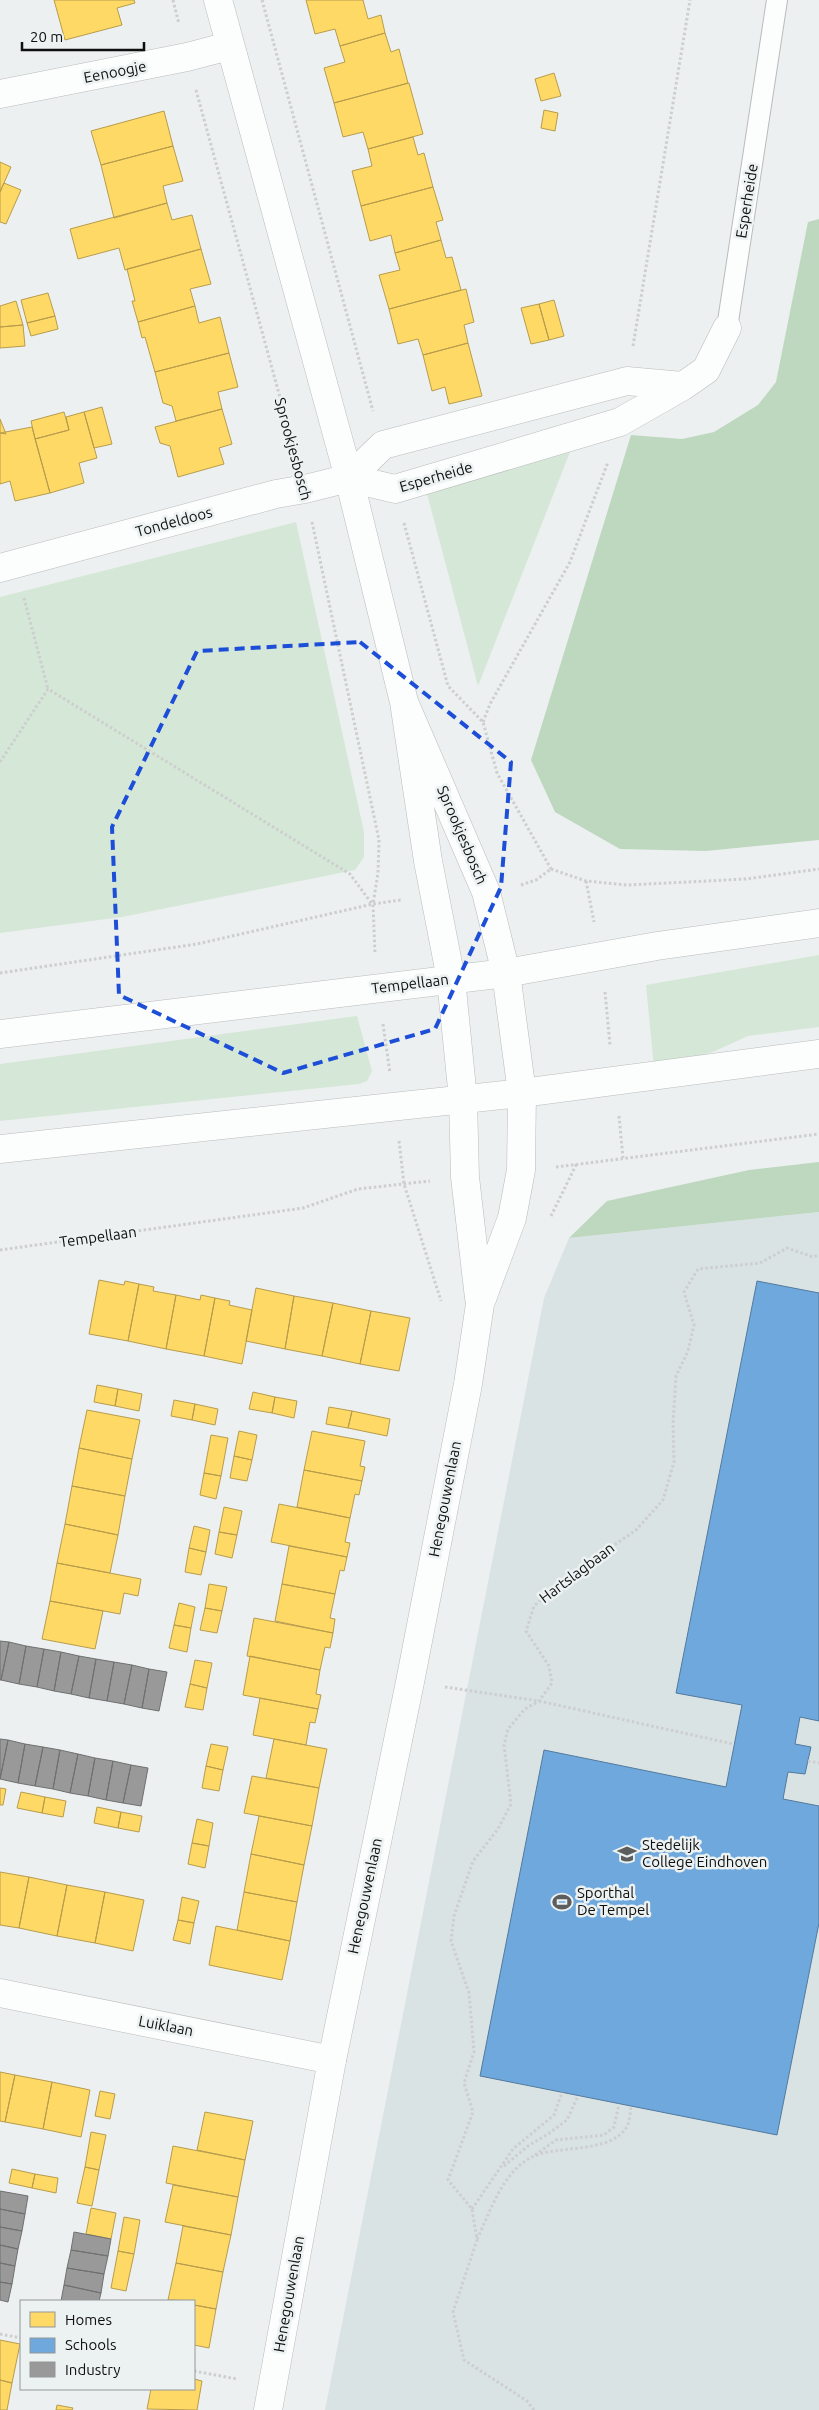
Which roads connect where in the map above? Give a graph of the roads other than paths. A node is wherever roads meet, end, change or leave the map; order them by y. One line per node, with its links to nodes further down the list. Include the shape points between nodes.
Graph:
1 (218, 0): 3 (street, Sprookjesbosch)
2 (778, 0): 5 (lane, Esperheide)
3 (229, 46): 4 (street, Eenoogje); 7 (street, Sprookjesbosch)
4 (0, 94)
5 (727, 328): 6 (street, Esperheide, via 706,370)
6 (683, 386): 7 (street, Esperheide, via 620,422 395,489); 7 (street, via 627,381 383,445)
7 (349, 478): 8 (street, Tondeldoos, via 276,494); 9 (street, Sprookjesbosch)
8 (8, 567)
9 (404, 702): 11 (street, Sprookjesbosch, via 486,892); 12 (street, Sprookjesbosch, via 428,861)
10 (819, 923): 11 (street, Tempellaan, via 601,955)
11 (506, 973): 12 (street, Tempellaan); 15 (street, Sprookjesbosch)
12 (451, 979): 13 (street, Tempellaan); 16 (street, Sprookjesbosch)
13 (0, 1034)
14 (819, 1054): 15 (street)
15 (522, 1093): 16 (street); 18 (street, Henegouwenlaan, via 521,1170 512,1218)
16 (463, 1099): 17 (street); 18 (street, Henegouwenlaan, via 465,1177)
17 (0, 1149)
18 (480, 1304): 20 (street, Henegouwenlaan, via 468,1384 410,1682)
19 (0, 1993): 20 (street, Luiklaan)
20 (332, 2060): 21 (street, Henegouwenlaan)
21 (271, 2398)

